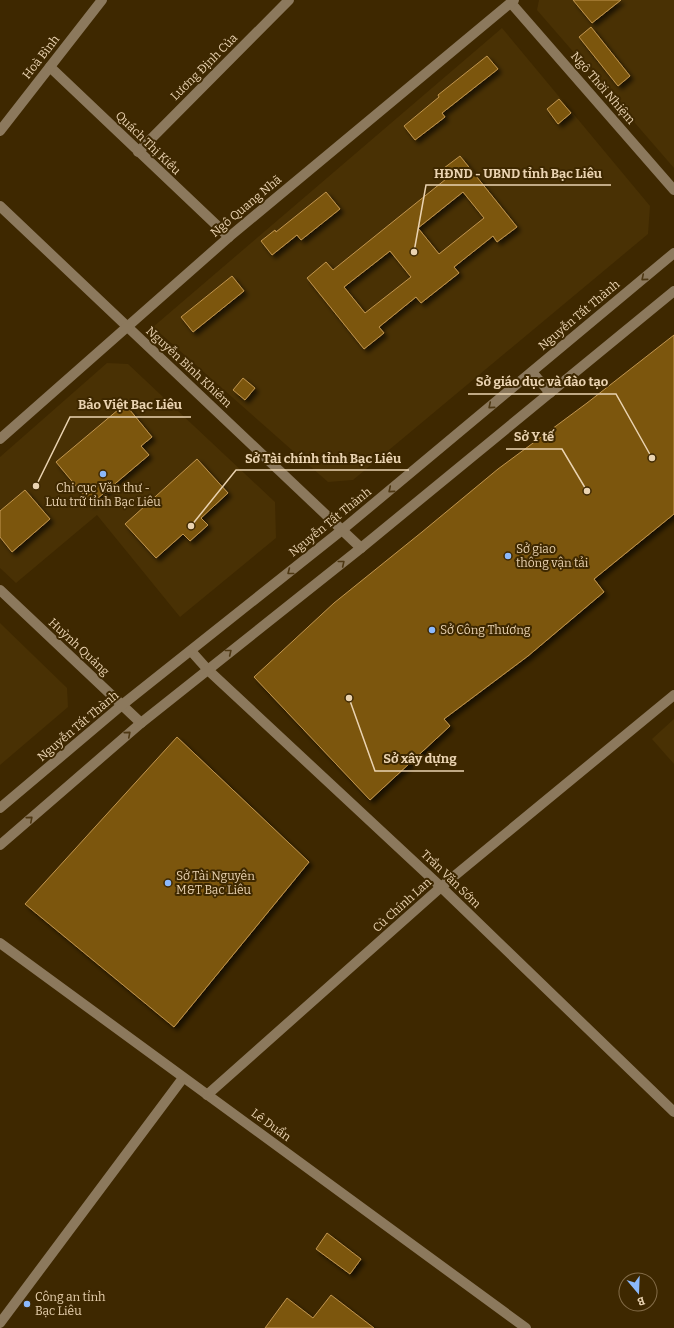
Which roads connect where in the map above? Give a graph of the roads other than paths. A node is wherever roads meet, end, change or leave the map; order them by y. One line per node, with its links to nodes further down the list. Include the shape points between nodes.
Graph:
1 (102, 0): 4 (street, Hoà Bình)
2 (289, 0): 6 (street, Lương Định Của)
3 (513, 1): 7 (street, Ngô Thời Nhiệm); 9 (street, Ngô Quang Nhã)
4 (50, 67): 5 (street, Hoà Bình); 6 (street, Quách Thị Kiều)
5 (0, 130)
6 (138, 152): 9 (street, Quách Thị Kiều)
7 (674, 190)
8 (0, 206): 12 (street, Nguyễn Bỉnh Khiêm)
9 (229, 237): 12 (street, Ngô Quang Nhã)
10 (674, 253): 13 (street, Nguyễn Tất Thành, one-way to 13)
11 (674, 291): 14 (street)
12 (128, 328): 15 (street, Ngô Quang Nhã); 16 (street, Nguyễn Bỉnh Khiêm)
13 (532, 372): 14 (street); 16 (street, Nguyễn Tất Thành, one-way to 16)
14 (550, 393): 17 (street)
15 (0, 439)
16 (342, 530): 17 (street, Nguyễn Bỉnh Khiêm); 19 (street, Nguyễn Tất Thành, one-way to 19)
17 (361, 548): 20 (street, one-way to 17)
18 (0, 590): 22 (street, Huỳnh Quảng)
19 (191, 651): 20 (street, Trần Văn Sớm); 22 (street, Nguyễn Tất Thành)
20 (208, 670): 23 (street); 26 (street, Trần Văn Sớm)
21 (674, 695): 26 (street, Cù Chính Lan)
22 (122, 706): 23 (street, Huỳnh Quảng); 24 (street, Nguyễn Tất Thành)
23 (141, 723): 25 (street, one-way to 23)
24 (0, 808)
25 (0, 845)
26 (441, 887): 29 (street, Cù Chính Lan); 30 (street, Trần Văn Sớm)
27 (0, 943): 28 (street, Lê Duẩn)
28 (183, 1078): 29 (street, Lê Duẩn); 31 (street)
29 (207, 1095): 32 (street, Lê Duẩn)
30 (674, 1112)
31 (0, 1324)
32 (526, 1328)

